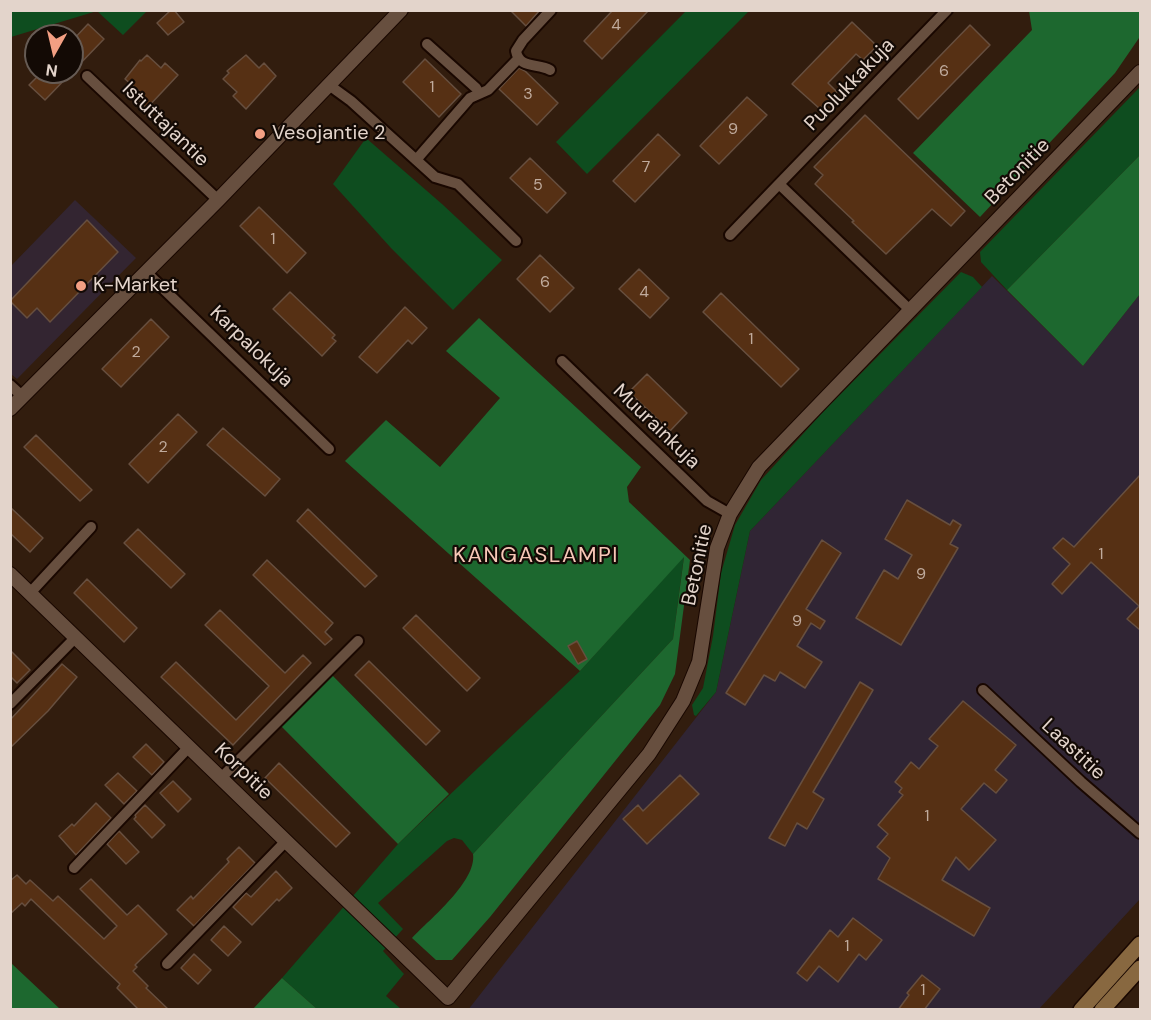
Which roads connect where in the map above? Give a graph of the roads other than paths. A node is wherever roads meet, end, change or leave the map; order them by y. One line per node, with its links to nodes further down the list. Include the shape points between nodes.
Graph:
1 (401, 10): 9 (street)
2 (551, 10): 5 (street, via 519,46)
3 (947, 10): 12 (street, Puolukkakuja)
4 (427, 44): 10 (street)
5 (518, 59): 6 (street); 10 (street, via 488,90)
6 (550, 70)
7 (1140, 72): 17 (street, Betonitie)
8 (87, 76): 13 (street, Istuttajantie)
9 (329, 85): 11 (street); 13 (street)
10 (479, 93): 11 (street, via 470,98)
11 (416, 160): 15 (street, via 435,177 458,184)
12 (779, 184): 14 (street, Puolukkakuja); 17 (street)
13 (218, 200): 16 (street)
14 (729, 235)
15 (516, 242)
16 (147, 273): 20 (street); 22 (street, Karpalokuja)
17 (910, 311): 23 (street, Betonitie, via 759,467)
18 (562, 361): 23 (street, Muurainkuja, via 707,501)
19 (10, 386): 20 (street)
20 (22, 396): 21 (street)
21 (10, 409)
22 (329, 448)
23 (730, 514): 39 (street, Betonitie, via 717,548 699,662 683,701 649,754)
24 (91, 527): 26 (street)
25 (10, 574): 26 (street, Korpitie)
26 (30, 593): 27 (street, Korpitie)
27 (76, 638): 30 (street); 31 (street, Korpitie)
28 (358, 641): 32 (street)
29 (983, 690): 33 (street, Laastitie)
30 (10, 704)
31 (189, 747): 32 (street, Korpitie); 35 (street)
32 (221, 778): 34 (street, Korpitie)
33 (1140, 833)
34 (286, 841): 37 (street); 39 (street, Korpitie)
35 (74, 868)
36 (1140, 944): 40 (main road)
37 (167, 964)
38 (1140, 968): 41 (main road)
39 (448, 998)
40 (1081, 1010)
41 (1102, 1010)

